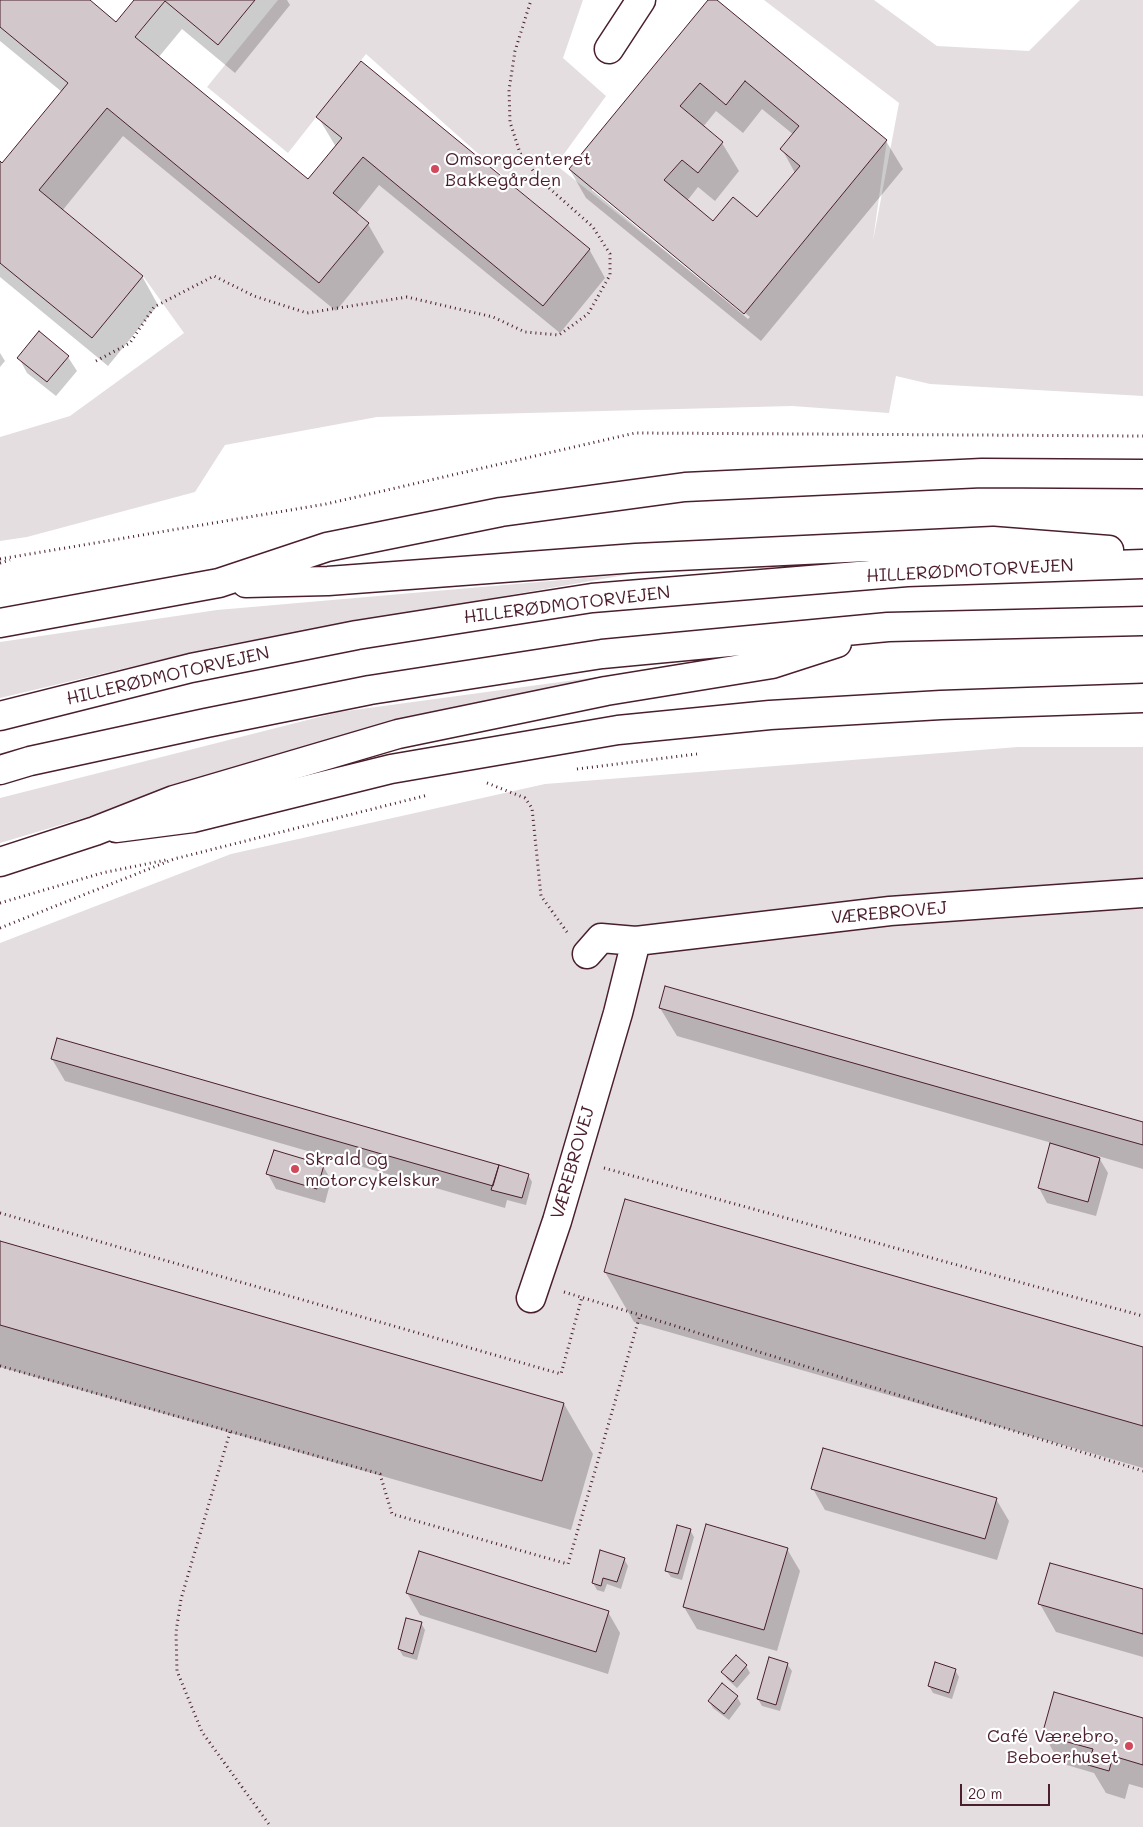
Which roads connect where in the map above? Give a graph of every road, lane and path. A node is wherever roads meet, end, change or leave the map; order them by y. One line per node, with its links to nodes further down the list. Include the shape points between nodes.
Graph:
1 (531, 0): 4 (path, via 515,51 509,90 510,122 520,153 540,180 593,227 610,254 610,276 588,314 559,335 525,332 493,317 407,297 307,313 254,296 214,276 154,307 130,343)
2 (641, 0): 3 (main road)
3 (609, 49)
4 (96, 361)
5 (1143, 474): 10 (main road, via 982,473 684,487 501,512 337,546)
6 (1143, 552): 10 (main road, via 993,542 636,558 328,581)
7 (17, 558): 8 (path)
8 (0, 563)
9 (1143, 564): 15 (main road, HILLERØDMOTORVEJEN, via 907,572 592,598 357,635 230,660)
10 (219, 583): 12 (main road)
11 (1143, 621): 13 (main road)
12 (0, 623)
13 (888, 627): 17 (main road, via 602,654 370,690); 21 (main road, via 772,664 606,691 398,734 174,800)
14 (1143, 698): 21 (main road, via 780,714 618,730 391,769 193,818)
15 (0, 716)
16 (706, 753): 18 (path)
17 (0, 770)
18 (569, 770)
19 (491, 780): 25 (path, via 481,781 525,798 532,808)
20 (433, 793): 22 (path)
21 (95, 830): 23 (main road)
22 (174, 859): 26 (path, via 102,873); 27 (path)
23 (0, 862)
24 (1143, 893): 28 (main road, VÆREBROVEJ, via 890,911)
25 (541, 896)
26 (0, 903)
27 (0, 928)
28 (636, 941): 29 (main road, VÆREBROVEJ, via 601,938); 30 (main road, VÆREBROVEJ)
29 (587, 954)
30 (574, 1160): 32 (main road, VÆREBROVEJ); 35 (path)
31 (0, 1213): 33 (path, via 561,1374)
32 (533, 1290): 33 (path)
33 (582, 1297): 34 (path)
34 (640, 1315): 37 (path, via 568,1564 392,1514 380,1474); 38 (path)
35 (1143, 1316)
36 (0, 1366): 37 (path)
37 (230, 1432): 39 (path, via 181,1599 176,1632 177,1671 202,1732)
38 (1143, 1471)
39 (271, 1827)

